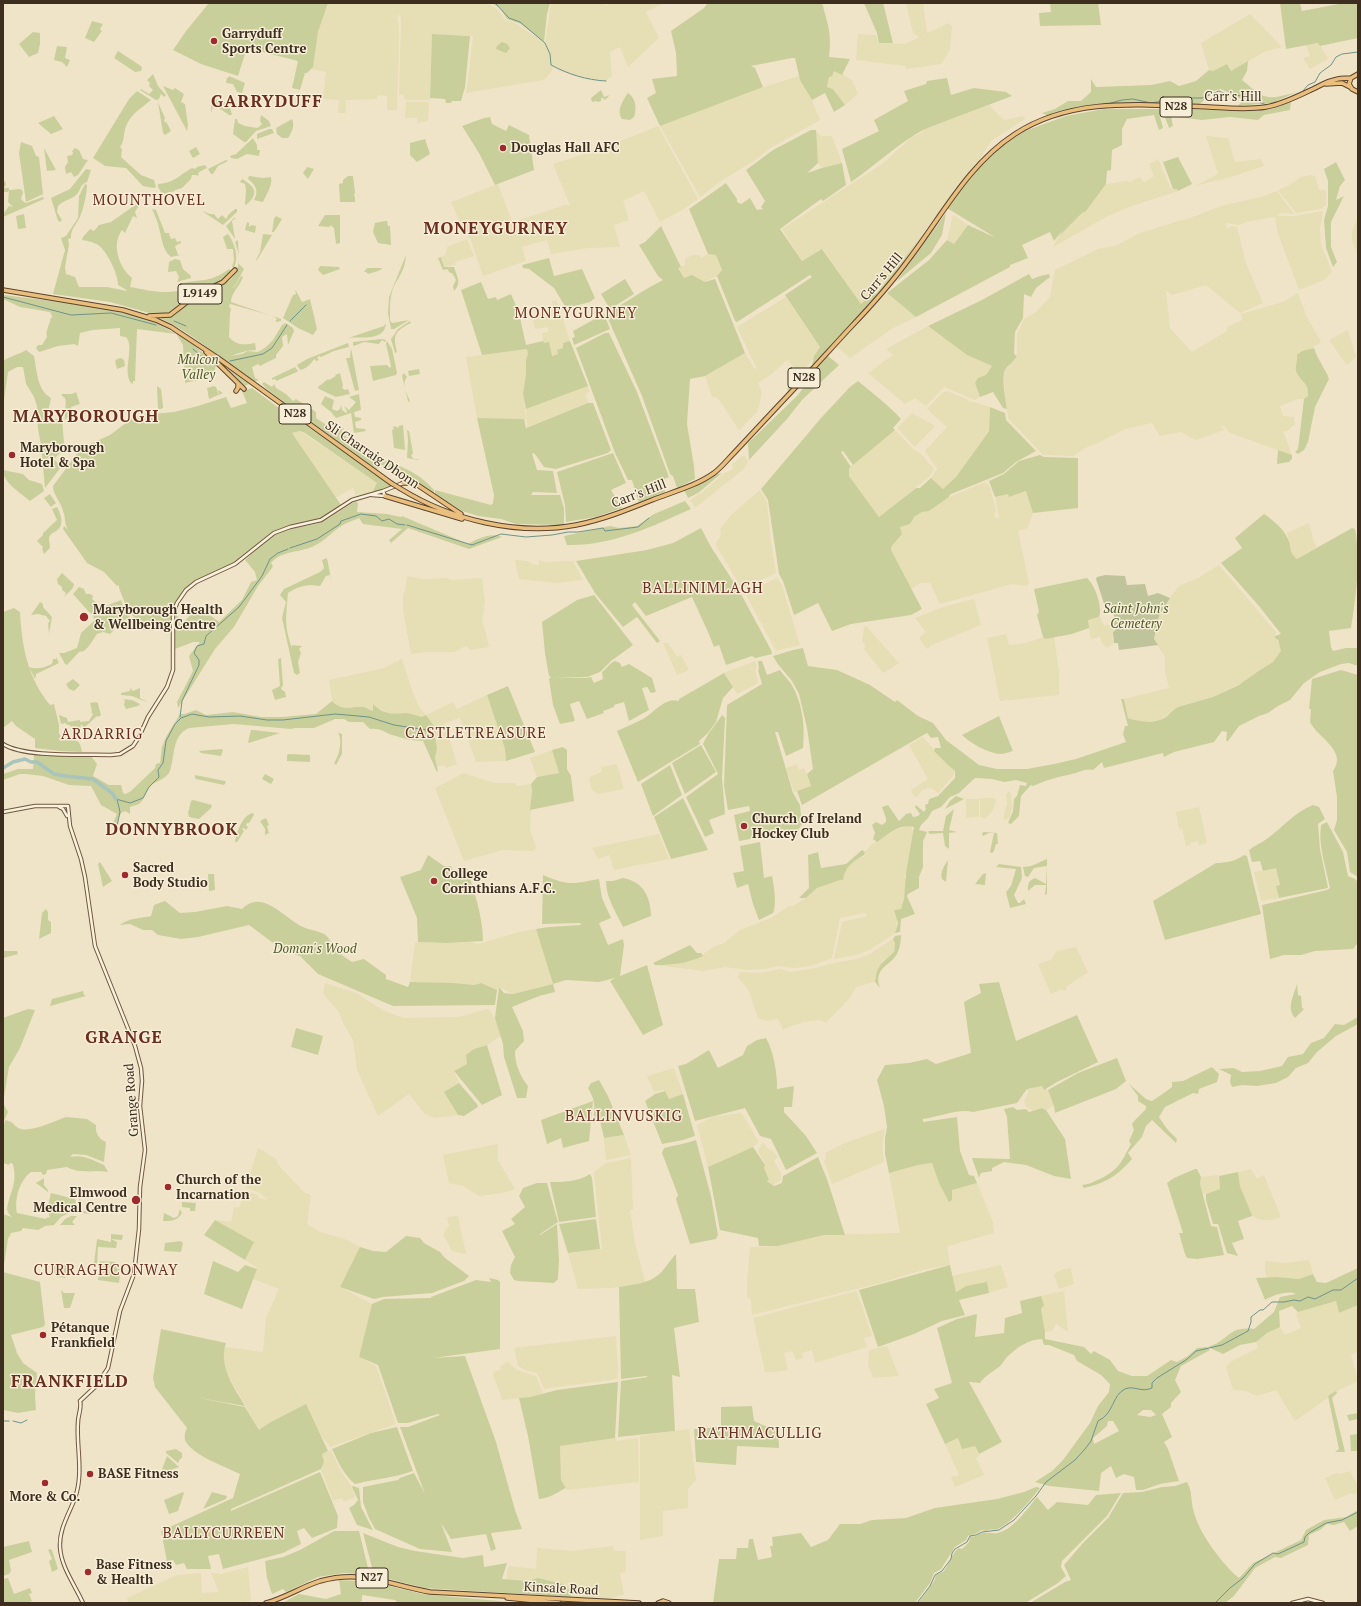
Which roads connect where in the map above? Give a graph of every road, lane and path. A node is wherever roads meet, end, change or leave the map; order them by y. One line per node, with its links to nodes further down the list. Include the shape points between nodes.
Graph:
1 (1357, 73): 2 (highway)
2 (1351, 78): 3 (highway, N28, via 1332,80); 4 (highway)
3 (1321, 85): 4 (highway, N28, via 1342,83); 15 (highway, Carr's Hill / N28, via 1268,107 1094,106 1034,123 1002,143 976,167 907,263 880,295 715,472 681,489 593,521 563,527)
4 (1350, 87): 5 (highway, N28)
5 (1358, 92)
6 (235, 270): 8 (highway, L9149, via 223,282 196,295 170,315)
7 (3, 291): 8 (highway, Sli Charraig Dhonn / N28, via 106,306)
8 (146, 316): 9 (highway, Sli Charraig Dhonn / N28, via 171,327)
9 (198, 345): 10 (highway, N28); 15 (highway, Sli Charraig Dhonn / N28, bridge, via 401,490 448,512)
10 (238, 383): 11 (highway, N28); 12 (highway)
11 (244, 389)
12 (236, 391)
13 (403, 483): 14 (main road); 15 (highway, N28, via 416,484 461,514)
14 (384, 494): 15 (highway, N28, via 471,521); 16 (main road, via 352,501 320,520 274,533 235,564 196,582 184,592 176,603 173,614 174,662 171,680 136,742 127,751 111,755 41,753 19,751)
15 (505, 525)
16 (3, 744)
17 (55, 806): 18 (main road, via 35,806); 19 (main road, Grange Road, via 63,809); 19 (main road, Grange Road, via 68,806)
18 (3, 812)
19 (68, 818): 22 (main road, Grange Road, via 82,862 95,946 138,1057 142,1076 140,1106 145,1150 135,1270 120,1311 108,1368 96,1386 80,1401 77,1490 62,1531 62,1561)
20 (482, 1595): 21 (highway, Kinsale Road / N27); 23 (highway, Kinsale Road / N27, via 430,1592 371,1578 348,1576 318,1582); 24 (highway, Kinsale Road / N27)
21 (601, 1602): 25 (highway, Kinsale Road / N27)
22 (83, 1603)
23 (266, 1603)
24 (559, 1603)
25 (640, 1603)
26 (658, 1603): 27 (highway, via 663,1600)
27 (669, 1603)
28 (1292, 1603): 29 (main road, via 1308,1599)
29 (1323, 1603)

